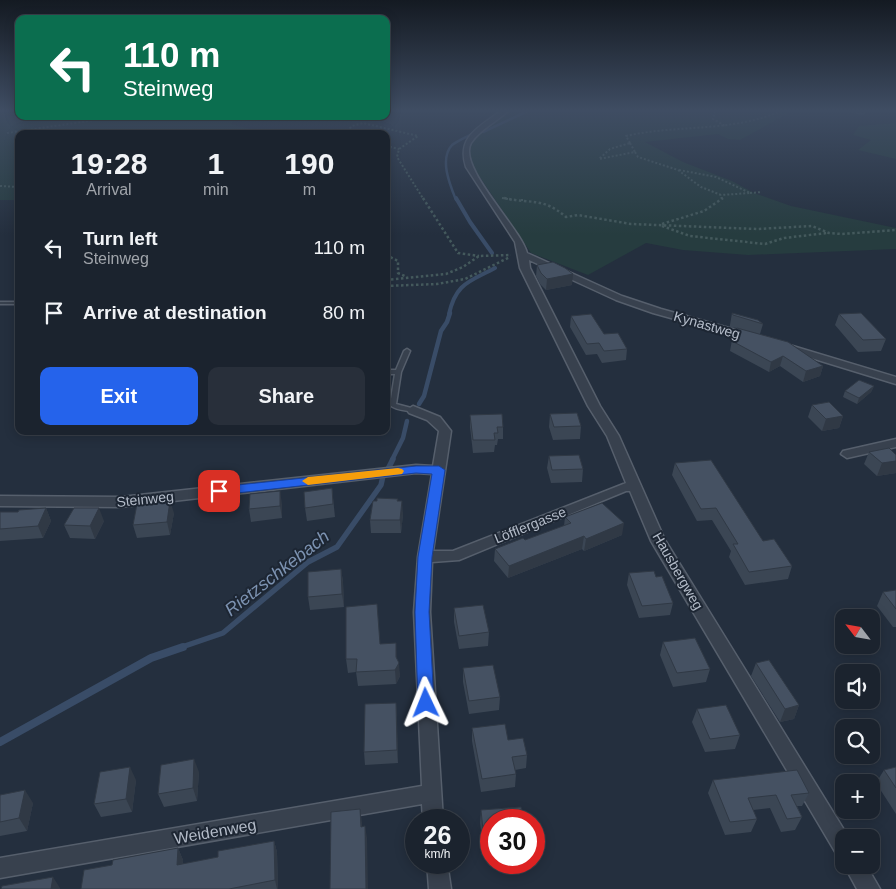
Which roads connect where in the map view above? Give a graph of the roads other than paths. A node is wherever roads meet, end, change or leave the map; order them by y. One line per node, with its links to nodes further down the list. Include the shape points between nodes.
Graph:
1 (465, 151): 2 (street, Hausbergweg, via 470,169 518,240)
2 (524, 255): 5 (street, Kynastweg, via 657,312); 15 (street, Hausbergweg, via 525,268 612,436)
3 (0, 303): 4 (lane)
4 (15, 303)
5 (758, 339)
6 (776, 344): 10 (street)
7 (407, 351): 9 (lane)
8 (390, 372): 9 (lane)
9 (398, 372): 11 (lane, via 393,405)
10 (896, 381)
11 (413, 410): 14 (street, via 435,419 445,431)
12 (896, 443): 13 (street)
13 (847, 454)
14 (439, 470): 16 (street, Steinweg, via 120,502); 17 (street)
15 (634, 487): 17 (street, Löfflergasse, via 624,487 454,556); 20 (street, Hausbergweg, via 658,541)
16 (0, 501)
17 (425, 557): 18 (street, via 422,612)
18 (430, 794): 19 (street); 21 (street, Weidenweg)
19 (432, 809)
20 (835, 833)
21 (0, 868)
22 (438, 874): 24 (street)
23 (860, 874): 25 (street)
24 (440, 889)
25 (869, 889)

